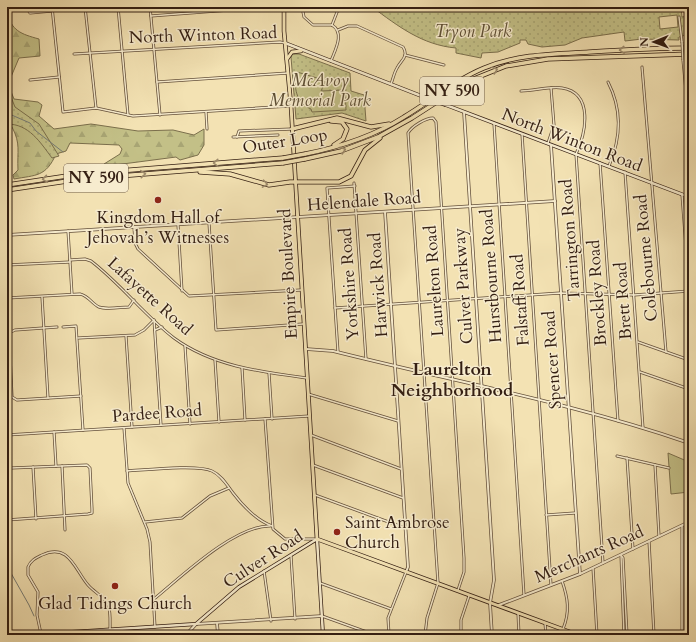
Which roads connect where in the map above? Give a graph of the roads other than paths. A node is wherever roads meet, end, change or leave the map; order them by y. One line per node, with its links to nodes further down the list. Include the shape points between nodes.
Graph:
1 (26, 7): 10 (street, via 30,13)
2 (52, 7): 10 (street)
3 (85, 7): 20 (street)
4 (118, 7): 18 (street)
5 (150, 7): 11 (street)
6 (268, 7): 11 (street)
7 (284, 7): 15 (main road, Empire Boulevard)
8 (339, 7): 13 (street)
9 (302, 8): 13 (street, via 304,17 313,25)
10 (52, 11): 29 (street)
11 (151, 16): 16 (street)
12 (679, 17): 38 (street, bridge)
13 (332, 25): 14 (street)
14 (338, 30): 23 (street, via 348,26 360,27 400,45); 25 (street, via 338,39)
15 (285, 43): 16 (street, North Winton Road); 19 (main road, North Winton Road); 24 (main road, Empire Boulevard)
16 (154, 48): 18 (street, North Winton Road); 31 (street)
17 (689, 48): 43 (highway, Outer Loop / NY 590, one-way to 43, via 546,54 512,59 468,76)
18 (122, 51): 20 (street, North Winton Road); 42 (street)
19 (301, 51): 24 (main road, via 292,52); 25 (main road, North Winton Road)
20 (90, 53): 21 (street, North Winton Road); 37 (street)
21 (74, 54)
22 (689, 54): 45 (highway, Outer Loop / NY 590, one-way to 22, via 467,82 514,64 645,54)
23 (405, 55): 26 (street); 33 (street)
24 (287, 61): 28 (main road, Empire Boulevard)
25 (330, 61): 33 (main road, North Winton Road)
26 (444, 65)
27 (642, 67): 63 (street, Colebourne Road)
28 (288, 73): 31 (street); 36 (main road, Empire Boulevard)
29 (59, 77): 30 (street); 37 (street, via 63,112)
30 (30, 80)
31 (157, 82): 41 (street)
32 (608, 82): 58 (street, via 616,100 619,125 617,142)
33 (390, 84): 40 (main road, North Winton Road, bridge)
34 (552, 88): 35 (street, Tarrington Road); 54 (street, via 554,125); 56 (street, Tarrington Road, via 571,91 578,96 582,104 585,115 584,128)
35 (521, 91)
36 (291, 106): 39 (street); 49 (main road, Empire Boulevard)
37 (96, 108): 42 (street)
38 (688, 108): 46 (street)
39 (206, 112): 41 (street); 48 (street)
40 (464, 112): 47 (main road, North Winton Road); 72 (street, Culver Parkway)
41 (160, 114): 42 (street)
42 (128, 115)
43 (406, 116): 44 (highway, via 374,128 342,118); 55 (highway, Outer Loop / NY 590, via 361,138)
44 (320, 122): 49 (highway); 55 (highway, via 342,122 346,128 345,136 336,144)
45 (405, 122): 59 (highway, Outer Loop / NY 590, one-way to 45, bridge, via 283,163 334,153 363,143); 61 (highway, via 370,145 347,179 335,182)
46 (689, 122)
47 (494, 123): 51 (main road, North Winton Road); 71 (street, Hurstbourne Road)
48 (207, 129)
49 (292, 129): 50 (street); 61 (main road, Empire Boulevard)
50 (277, 131): 53 (street, via 239,131); 53 (street, via 278,135)
51 (522, 133): 54 (main road, North Winton Road); 70 (street, Falstaff Road)
52 (233, 137): 53 (street)
53 (237, 137)
54 (549, 144): 56 (main road, North Winton Road); 69 (street, Spencer Road)
55 (305, 154): 64 (highway, Outer Loop / NY 590, one-way to 64, bridge, via 283,158 84,174)
56 (576, 154): 57 (main road, North Winton Road); 93 (street, Tarrington Road)
57 (600, 163): 58 (main road, North Winton Road); 94 (street, Brockley Road)
58 (609, 166): 60 (main road, North Winton Road)
59 (185, 171): 61 (highway, one-way to 61, via 230,174 267,185); 66 (highway, Outer Loop / NY 590, one-way to 59, via 77,180)
60 (626, 172): 63 (main road, North Winton Road); 97 (street, Brett Road)
61 (296, 182): 78 (main road, Empire Boulevard)
62 (354, 183): 65 (street, Yorkshire Road)
63 (653, 183): 67 (main road, North Winton Road); 91 (street, Colebourne Road)
64 (7, 185)
65 (354, 186): 76 (street, Yorkshire Road); 77 (street, via 326,188)
66 (7, 190)
67 (682, 194): 68 (main road, North Winton Road); 86 (street)
68 (689, 197)
69 (555, 201): 70 (street, Helendale Road); 90 (street, Spencer Road)
70 (526, 203): 71 (street, Helendale Road); 96 (street, Falstaff Road)
71 (498, 204): 72 (street, Helendale Road); 99 (street, Hurstbourne Road)
72 (470, 206): 73 (street, Helendale Road); 101 (street, Culver Parkway)
73 (441, 208): 74 (street, Helendale Road); 74 (street, Laurelton Road, via 436,122 429,118 410,129 408,133); 103 (street, Laurelton Road)
74 (412, 210): 75 (street, Helendale Road); 104 (street)
75 (385, 212): 76 (street, Helendale Road); 105 (street, Harwick Road)
76 (356, 214): 77 (street, Helendale Road); 106 (street, Yorkshire Road)
77 (328, 216): 78 (street, Helendale Road); 107 (street)
78 (297, 218): 79 (street, Helendale Road); 87 (main road, Empire Boulevard)
79 (209, 223): 80 (street, Helendale Road); 95 (street)
80 (178, 224): 81 (street, Helendale Road); 88 (street)
81 (134, 227): 82 (street, Helendale Road); 88 (street, via 138,248)
82 (68, 231): 83 (street, Helendale Road); 84 (street)
83 (7, 235)
84 (70, 261): 85 (street, Lafayette Road); 92 (street); 102 (street, Lafayette Road, via 91,261)
85 (7, 265)
86 (689, 286)
87 (301, 290): 95 (street); 109 (main road, Empire Boulevard)
88 (182, 291): 95 (street, via 191,297)
89 (689, 291): 91 (street)
90 (560, 293): 93 (street); 96 (street); 139 (street, Spencer Road)
91 (662, 293): 97 (street); 121 (street, Colebourne Road)
92 (72, 294): 98 (street); 102 (street, via 85,295 102,308 129,307)
93 (585, 294): 94 (street); 140 (street, Tarrington Road)
94 (610, 294): 97 (street); 146 (street, Brockley Road)
95 (214, 295): 109 (street, via 216,330)
96 (532, 295): 99 (street); 138 (street, Falstaff Road)
97 (634, 295): 117 (street, Brett Road)
98 (42, 296): 100 (street); 113 (street)
99 (504, 297): 101 (street); 134 (street, Hurstbourne Road)
100 (7, 298)
101 (476, 298): 103 (street); 132 (street, Culver Parkway)
102 (134, 300): 108 (street, Lafayette Road)
103 (447, 300): 104 (street); 131 (street, Laurelton Road)
104 (419, 302): 105 (street); 127 (street)
105 (391, 304): 106 (street); 125 (street, Harwick Road)
106 (363, 306): 107 (street); 123 (street, Yorkshire Road)
107 (335, 308): 120 (street)
108 (154, 320): 112 (street, Lafayette Road); 114 (street); 115 (street, via 140,333)
109 (304, 324): 119 (main road, Empire Boulevard)
110 (57, 327): 113 (street)
111 (63, 327): 116 (street, via 76,326)
112 (162, 327): 114 (street); 118 (street, Lafayette Road)
113 (44, 328): 137 (street); 137 (street, via 11,331 8,334 9,352 13,398)
114 (155, 330): 149 (street)
115 (126, 336): 116 (street); 150 (street)
116 (77, 338): 136 (street)
117 (638, 342): 121 (street); 128 (street, Brett Road)
118 (185, 345): 122 (street, Lafayette Road); 148 (street)
119 (305, 349): 120 (street); 130 (main road, Empire Boulevard)
120 (338, 352): 123 (street)
121 (666, 352): 124 (street)
122 (215, 359): 126 (street, Lafayette Road); 147 (street)
123 (366, 359): 125 (street)
124 (689, 360)
125 (395, 365): 127 (street); 145 (street, Harwick Road)
126 (242, 367): 129 (street, Lafayette Road); 144 (street)
127 (424, 372): 131 (street); 197 (street)
128 (640, 372): 133 (street); 152 (street, Brett Road)
129 (269, 373): 130 (street, Lafayette Road); 143 (street)
130 (307, 378): 135 (main road, Empire Boulevard)
131 (452, 379): 132 (street); 199 (street, Laurelton Road, via 464,570)
132 (482, 386): 134 (street); 203 (street, Culver Parkway, via 494,580)
133 (689, 389)
134 (511, 393): 138 (street); 201 (street, Hurstbourne Road)
135 (308, 394): 141 (main road, Empire Boulevard); 145 (street)
136 (81, 396): 137 (street); 153 (street)
137 (48, 398)
138 (538, 400): 139 (street); 174 (street, Falstaff Road)
139 (568, 407): 140 (street); 173 (street, Spencer Road)
140 (593, 414): 146 (street); 190 (street, Tarrington Road)
141 (309, 416): 143 (street, Pardee Road); 156 (main road, Empire Boulevard)
142 (265, 419): 143 (street, Pardee Road); 144 (street, Pardee Road); 180 (street)
143 (272, 419)
144 (245, 420): 147 (street, Pardee Road)
145 (398, 421): 166 (street, Harwick Road)
146 (618, 421): 152 (street)
147 (219, 422): 148 (street, Pardee Road)
148 (190, 424): 149 (street, Pardee Road)
149 (161, 425): 150 (street, Pardee Road)
150 (132, 427): 151 (street, Pardee Road)
151 (124, 428): 153 (street, Pardee Road); 168 (street)
152 (643, 428): 157 (street)
153 (83, 430): 154 (street, Pardee Road)
154 (54, 432): 155 (street, Pardee Road); 162 (street)
155 (7, 435)
156 (310, 435): 160 (main road, Empire Boulevard); 166 (street)
157 (689, 443)
158 (617, 456): 159 (street)
159 (627, 458): 161 (street); 187 (street)
160 (312, 464): 171 (main road, Empire Boulevard); 172 (street)
161 (655, 464): 165 (street); 184 (street)
162 (56, 466): 163 (street); 164 (street)
163 (62, 466): 175 (street); 175 (street, via 85,464 90,468 92,513)
164 (33, 467): 167 (street, via 11,468); 176 (street)
165 (669, 468)
166 (402, 469): 172 (street, Harwick Road)
167 (7, 471)
168 (126, 471): 169 (street, via 205,469 218,475); 178 (street, via 130,492)
169 (229, 488): 178 (street, via 210,496 182,518); 180 (street, via 248,510)
170 (7, 494): 177 (street)
171 (314, 494): 182 (street); 185 (main road, Empire Boulevard)
172 (403, 498): 182 (street, Harwick Road)
173 (575, 513): 174 (street); 194 (street, Spencer Road)
174 (546, 515): 198 (street, Falstaff Road)
175 (64, 516): 176 (street); 183 (street)
176 (36, 519): 177 (street)
177 (8, 520)
178 (144, 522): 202 (street, via 150,542)
179 (689, 522): 181 (street, Merchants Road)
180 (272, 526): 185 (street, via 277,534 285,539); 202 (street, via 258,527 230,540)
181 (682, 526): 184 (street, Merchants Road); 233 (street)
182 (406, 528): 193 (street, Harwick Road)
183 (65, 530)
184 (659, 536): 186 (street, Merchants Road)
185 (318, 539): 189 (main road, Culver Road); 193 (main road, Culver Road); 196 (main road)
186 (649, 541): 187 (street, Merchants Road); 232 (street)
187 (633, 548): 188 (street, Merchants Road)
188 (621, 555): 190 (street, Merchants Road); 230 (street); 231 (street)
189 (291, 556): 192 (main road, Culver Road); 208 (street)
190 (603, 563): 191 (street, Merchants Road)
191 (593, 568): 194 (street, Merchants Road); 229 (street)
192 (264, 571): 209 (street); 212 (main road, Culver Road, via 239,586)
193 (406, 572): 197 (main road, Culver Road); 205 (street)
194 (580, 574): 195 (street, Merchants Road)
195 (562, 581): 198 (street, Merchants Road); 214 (street, via 567,595 569,615)
196 (320, 582): 205 (street); 207 (main road)
197 (438, 583): 199 (main road, Culver Road); 223 (street, via 427,618)
198 (551, 585): 201 (street, Merchants Road)
199 (458, 591): 200 (main road, Culver Road)
200 (469, 595): 203 (main road, Culver Road); 224 (street, via 460,622)
201 (524, 595): 204 (street, Merchants Road)
202 (154, 599): 213 (street)
203 (490, 603): 204 (main road, Culver Road); 225 (street, Culver Parkway)
204 (499, 605): 206 (main road, Culver Road)
205 (391, 609): 222 (street, via 388,619)
206 (518, 612): 211 (main road, Culver Road); 226 (street)
207 (322, 616): 208 (street); 220 (main road); 221 (street)
208 (295, 619): 209 (street)
209 (271, 621): 210 (street)
210 (218, 623): 212 (street); 219 (street)
211 (545, 623): 214 (main road, Culver Road); 227 (street)
212 (196, 624): 213 (main road); 218 (street)
213 (155, 627): 215 (main road)
214 (563, 629): 228 (main road, Culver Road)
215 (110, 630): 216 (main road); 216 (street, via 109,609 105,601 85,581 71,559 54,552 35,559 28,567 28,575 38,596 37,614)
216 (41, 634): 217 (main road)
217 (26, 635)
218 (186, 635)
219 (218, 635)
220 (323, 635)
221 (375, 635)
222 (389, 635)
223 (425, 635)
224 (460, 635)
225 (492, 635)
226 (519, 635)
227 (546, 635)
228 (578, 635)
229 (597, 635)
230 (624, 635)
231 (627, 635)
232 (654, 635)
233 (682, 635)

